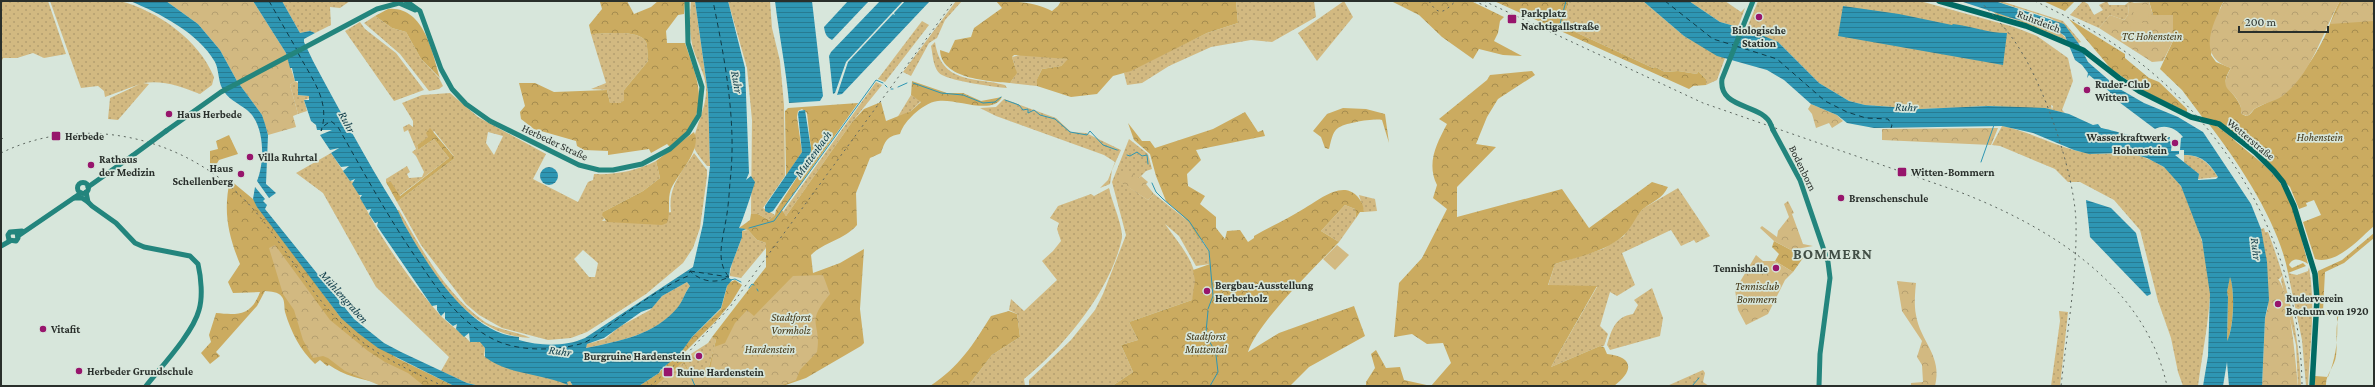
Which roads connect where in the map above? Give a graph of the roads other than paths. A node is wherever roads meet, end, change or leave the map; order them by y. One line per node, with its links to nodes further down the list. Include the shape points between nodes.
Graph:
1 (394, 1): 6 (main road)
2 (687, 1): 5 (main road, Herbeder Straße, via 688,43 702,87 699,115 688,133 670,149 642,164 613,170 599,170 579,165 481,116 456,94 444,77 420,11)
3 (1753, 1): 15 (main road, Bodenborn, bridge, via 1722,82 1726,96 1765,116 1770,123 1802,187 1825,251 1830,273 1820,354)
4 (1939, 1): 7 (main road, Ruhrdeich, via 2015,22)
5 (407, 2): 6 (main road, Herbeder Straße)
6 (375, 10): 8 (main road, bridge, via 222,92)
7 (2083, 50): 16 (main road, Wetterstraße, via 2139,91 2191,117 2219,124 2255,152 2283,182 2300,221 2316,280)
8 (83, 190): 9 (main road); 10 (main road)
9 (72, 199): 10 (main road); 11 (main road)
10 (88, 201): 14 (main road, via 123,229 138,245 190,256 198,264 198,314 182,340)
11 (18, 235): 12 (main road, via 16,241); 12 (main road, via 10,232)
12 (9, 240): 13 (main road)
13 (1, 246)
14 (146, 386)
15 (1819, 386)
16 (2312, 386)

